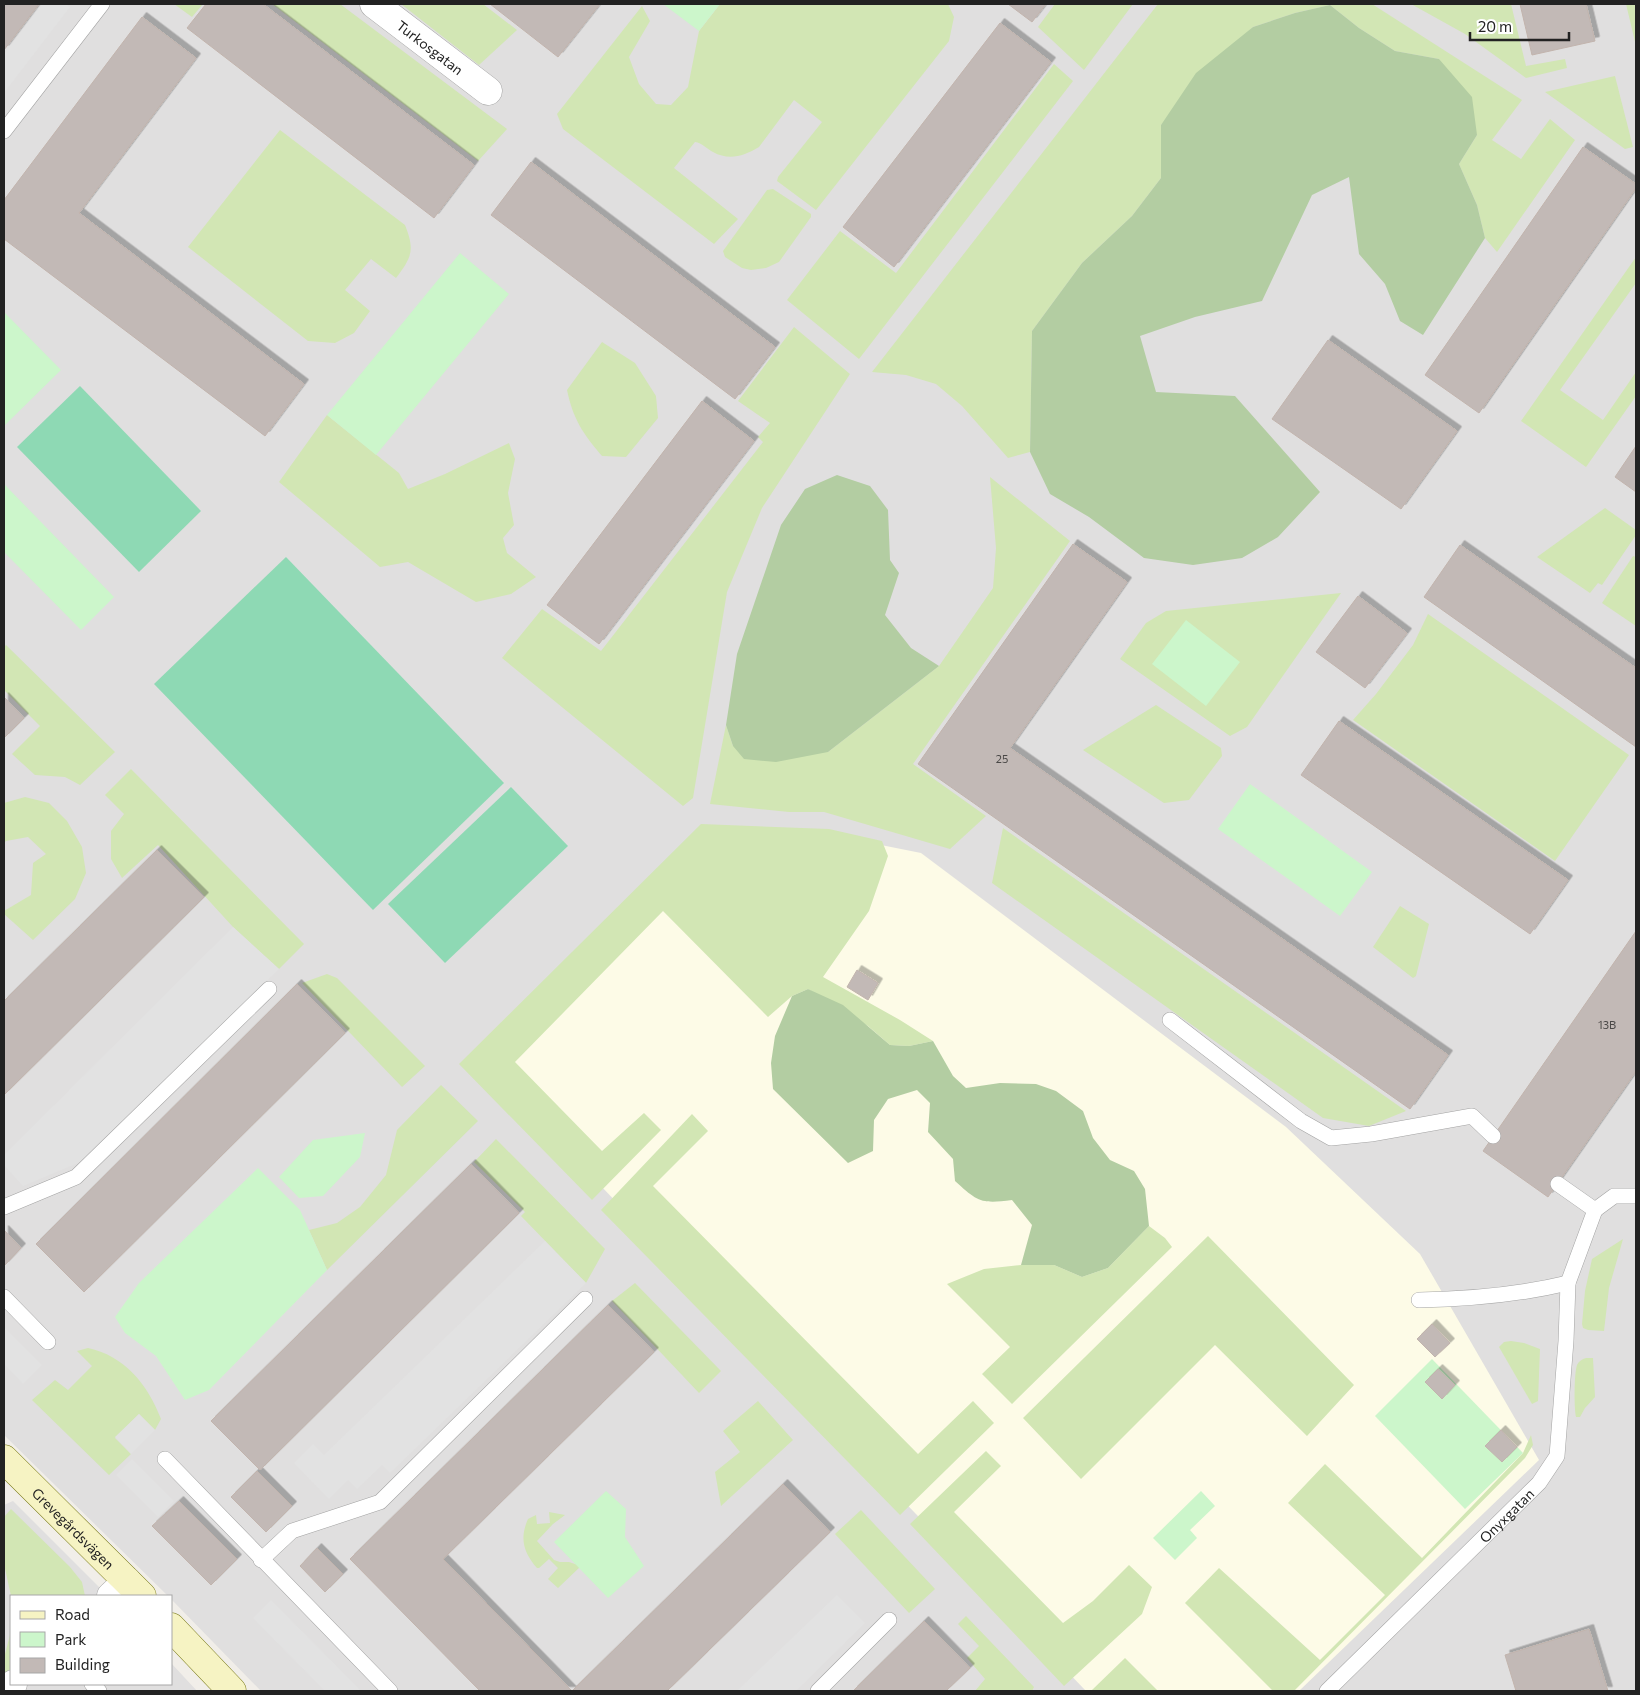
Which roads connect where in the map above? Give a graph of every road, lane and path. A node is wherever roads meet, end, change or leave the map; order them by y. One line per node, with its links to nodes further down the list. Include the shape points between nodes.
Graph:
1 (102, 4): 4 (lane)
2 (374, 4): 3 (street, Turkosgatan)
3 (488, 91)
4 (4, 131)
5 (270, 989): 10 (lane, via 76,1176)
6 (1170, 1020): 7 (lane, via 1301,1121 1331,1138 1472,1116)
7 (1493, 1136)
8 (1558, 1184): 11 (lane)
9 (1636, 1196): 11 (lane, via 1614,1196)
10 (4, 1207)
11 (1595, 1210): 12 (lane, Onyxgatan)
12 (1568, 1284): 15 (lane, via 1462,1300); 26 (lane, Onyxgatan, via 1557,1456 1539,1483)
13 (4, 1297): 16 (lane)
14 (585, 1299): 19 (lane, via 380,1502 292,1531)
15 (1419, 1300)
16 (48, 1342)
17 (4, 1459): 20 (street, Grevegårdsvägen)
18 (165, 1459): 19 (lane)
19 (261, 1560): 24 (lane)
20 (127, 1591)
21 (889, 1620): 25 (lane)
22 (172, 1628): 23 (street)
23 (232, 1691)
24 (390, 1691)
25 (818, 1691)
26 (1327, 1691)

